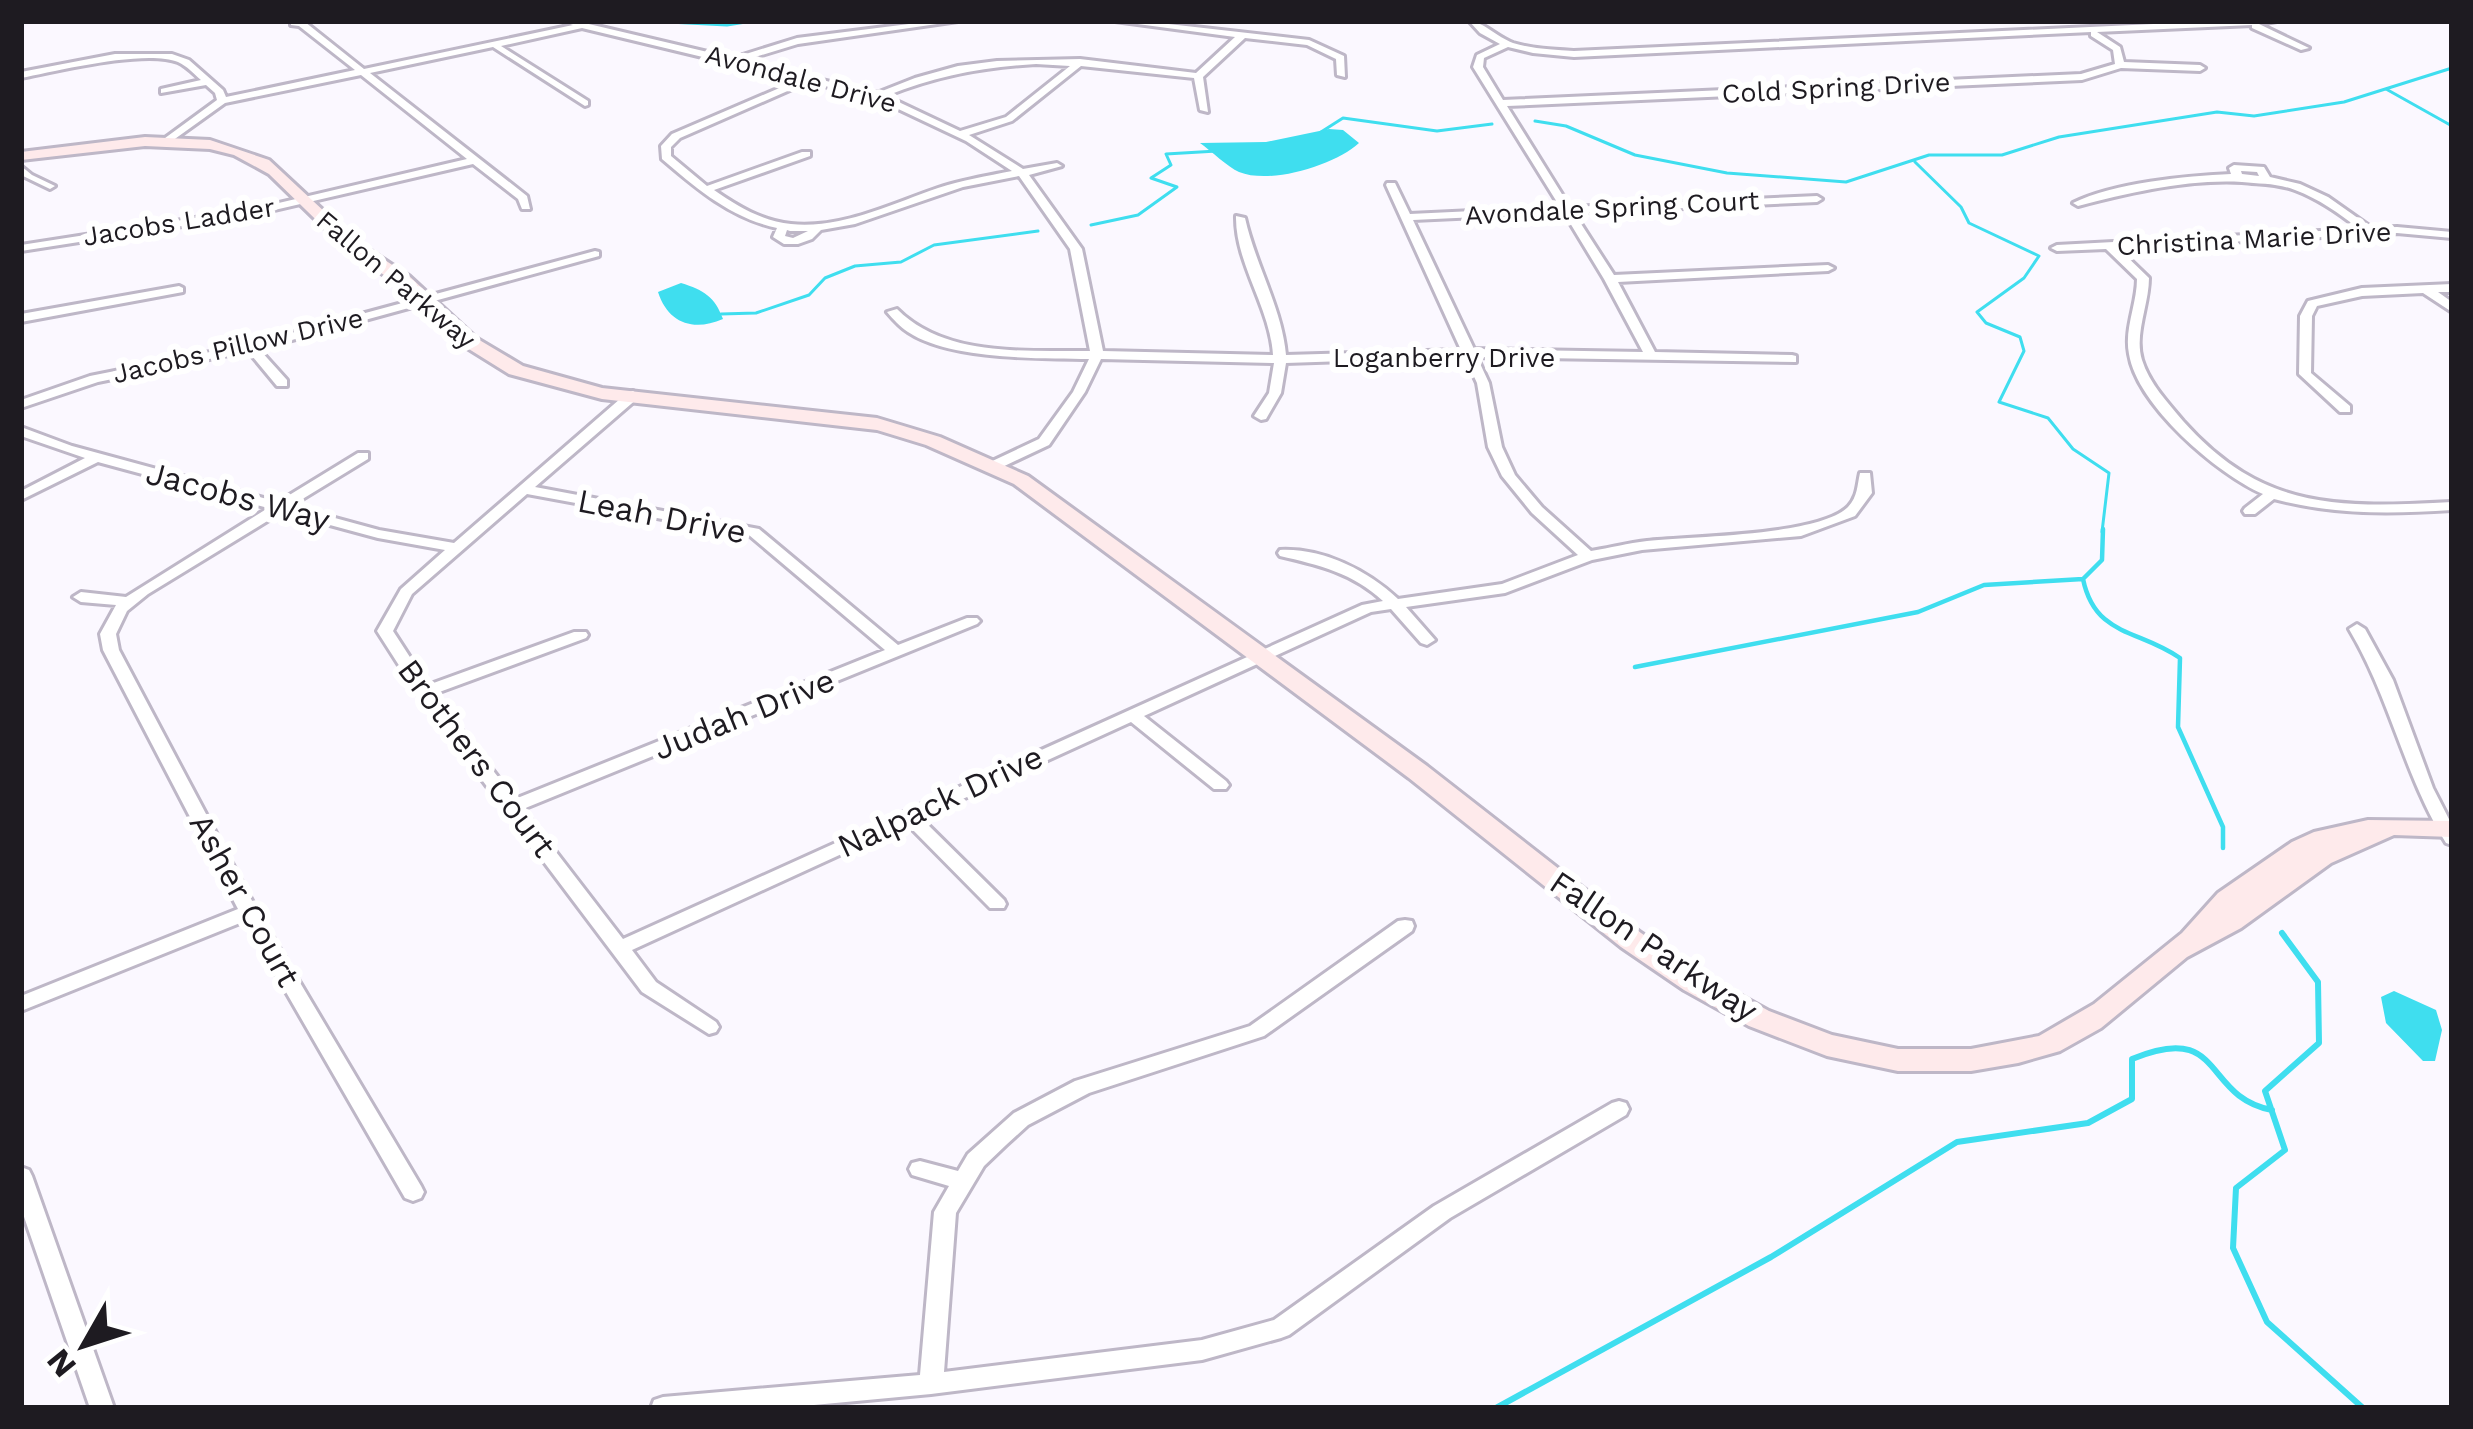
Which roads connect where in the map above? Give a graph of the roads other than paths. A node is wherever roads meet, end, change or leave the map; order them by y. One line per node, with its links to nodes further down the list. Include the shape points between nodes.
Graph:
1 (565, 21): 8 (street, Avondale Drive)
2 (954, 21): 14 (street, via 797,41)
3 (1119, 21): 10 (street)
4 (1473, 21): 11 (street)
5 (2273, 21): 7 (street)
6 (294, 23): 18 (street)
7 (2253, 25): 9 (street); 13 (street)
8 (578, 27): 12 (street); 14 (street, Avondale Drive)
9 (2092, 32): 11 (street, via 1574,53); 16 (street, via 2117,49)
10 (1242, 36): 20 (street, via 1332,51); 21 (street)
11 (1508, 44): 28 (street, via 1477,62)
12 (496, 47): 18 (street); 27 (street)
13 (2304, 48)
14 (736, 60): 22 (street, Avondale Drive)
15 (1080, 62): 21 (street); 25 (street, via 979,62); 30 (street, via 1009,119)
16 (2120, 65): 17 (street, Cold Spring Drive); 28 (street, Cold Spring Drive, via 2081,77)
17 (2200, 68)
18 (365, 74): 26 (street); 34 (street)
19 (21, 75): 23 (street, via 150,52 186,62)
20 (1342, 75)
21 (1198, 76): 29 (street)
22 (811, 78): 25 (street, Avondale Drive); 40 (street, via 666,146 665,158)
23 (206, 82): 24 (street); 26 (street)
24 (164, 91)
25 (878, 96): 30 (street, Avondale Drive)
26 (222, 101): 31 (street)
27 (585, 103)
28 (1503, 103): 45 (street)
29 (1205, 110)
30 (960, 134): 37 (street, Avondale Drive)
31 (165, 143): 33 (street, Fallon Parkway); 42 (street, Fallon Parkway, via 248,156)
32 (806, 154): 40 (street)
33 (21, 156)
34 (476, 160): 42 (street, Jacobs Ladder); 44 (street)
35 (1057, 166): 37 (street)
36 (21, 169): 39 (street)
37 (1023, 174): 40 (street, via 960,185 790,242 778,237 782,229 748,218); 65 (street, Avondale Drive, via 1076,249)
38 (1391, 185): 46 (street)
39 (50, 186)
40 (706, 189)
41 (1816, 199): 45 (street, Avondale Spring Court)
42 (304, 201): 51 (street, Jacobs Ladder); 59 (street, Fallon Parkway)
43 (2078, 203): 48 (street, via 2155,184 2269,182 2323,198)
44 (526, 207)
45 (1566, 211): 46 (street, Avondale Spring Court); 55 (street)
46 (1407, 217): 64 (street)
47 (1240, 218): 67 (street)
48 (2370, 231): 49 (street, Christina Marie Drive); 50 (street, Christina Marie Drive)
49 (2452, 235)
50 (2110, 247): 52 (street, Christina Marie Drive); 80 (street, via 2143,278 2135,358 2167,411 2224,470)
51 (21, 248)
52 (2056, 248)
53 (595, 254): 59 (street, Jacobs Pillow Drive)
54 (1828, 268): 55 (street)
55 (1610, 279): 66 (street)
56 (2452, 288): 57 (street)
57 (2427, 289): 60 (street); 72 (street, via 2312,304 2305,374)
58 (179, 290): 62 (street)
59 (424, 300): 63 (street, Jacobs Pillow Drive); 70 (street, Fallon Parkway, via 495,361)
60 (2452, 308)
61 (893, 312): 65 (street, Loganberry Drive, via 910,329 958,346)
62 (21, 318)
63 (251, 346): 69 (street); 71 (street, Jacobs Pillow Drive, via 95,379)
64 (1469, 353): 66 (street, Loganberry Drive); 67 (street, Loganberry Drive); 87 (street, via 1509,476)
65 (1096, 355): 67 (street, Loganberry Drive); 77 (street, via 1044,442)
66 (1652, 357): 68 (street, Loganberry Drive)
67 (1280, 358): 73 (street, via 1280,382)
68 (1792, 359)
69 (282, 383)
70 (633, 395): 77 (street, Fallon Parkway, via 871,423); 79 (street, Brothers Court)
71 (21, 404)
72 (2344, 409)
73 (1261, 416)
74 (21, 431): 76 (street, Jacobs Way)
75 (363, 456): 83 (street)
76 (97, 457): 81 (street); 83 (street, Jacobs Way)
77 (991, 466): 96 (street, Fallon Parkway, via 1021,496)
78 (1865, 476): 87 (street, Nalpack Drive, via 1865,493 1850,513 1801,532)
79 (528, 490): 85 (street, Brothers Court); 95 (street, Leah Drive, via 754,532)
80 (2270, 495): 82 (street, via 2353,511); 84 (street)
81 (22, 496)
82 (2452, 506)
83 (282, 507): 85 (street, Jacobs Way); 90 (street)
84 (2250, 511)
85 (458, 548): 97 (street, Brothers Court, via 406,592 387,620 388,640)
86 (1285, 553): 89 (street, via 1358,572)
87 (1588, 556): 89 (street, Nalpack Drive, via 1505,588)
88 (81, 596): 90 (street)
89 (1394, 601): 94 (street); 96 (street, Nalpack Drive)
90 (127, 602): 104 (street, Asher Court, via 108,634 111,650)
91 (972, 621): 95 (street, Judah Drive)
92 (2357, 629): 102 (street, via 2380,662 2430,804)
93 (580, 635): 97 (street)
94 (1427, 640)
95 (897, 652): 100 (street, Judah Drive)
96 (1253, 659): 98 (street, Nalpack Drive); 102 (street, Fallon Parkway, via 1406,779 1455,805 1736,1009 1849,1051 1953,1062 2045,1045 2088,1024 2313,858 2386,829)
97 (424, 692): 100 (street, Brothers Court)
98 (1131, 713): 99 (street); 101 (street, Nalpack Drive)
99 (1220, 785)
100 (515, 806): 106 (street, Brothers Court)
101 (909, 815): 103 (street); 106 (street, Nalpack Drive)
102 (2450, 832)
103 (997, 904)
104 (249, 912): 107 (street); 113 (street, Asher Court)
105 (1405, 926): 112 (street, via 1256,1031 1082,1087 1021,1119)
106 (620, 948): 108 (street, Brothers Court, via 649,987)
107 (21, 1004)
108 (709, 1027)
109 (1618, 1109): 114 (street, via 1442,1212 1281,1328 1202,1350)
110 (920, 1169): 112 (street)
111 (21, 1176): 115 (street)
112 (962, 1181): 114 (street, via 945,1212)
113 (413, 1192)
114 (931, 1384): 116 (street)
115 (102, 1408)
116 (663, 1408)

